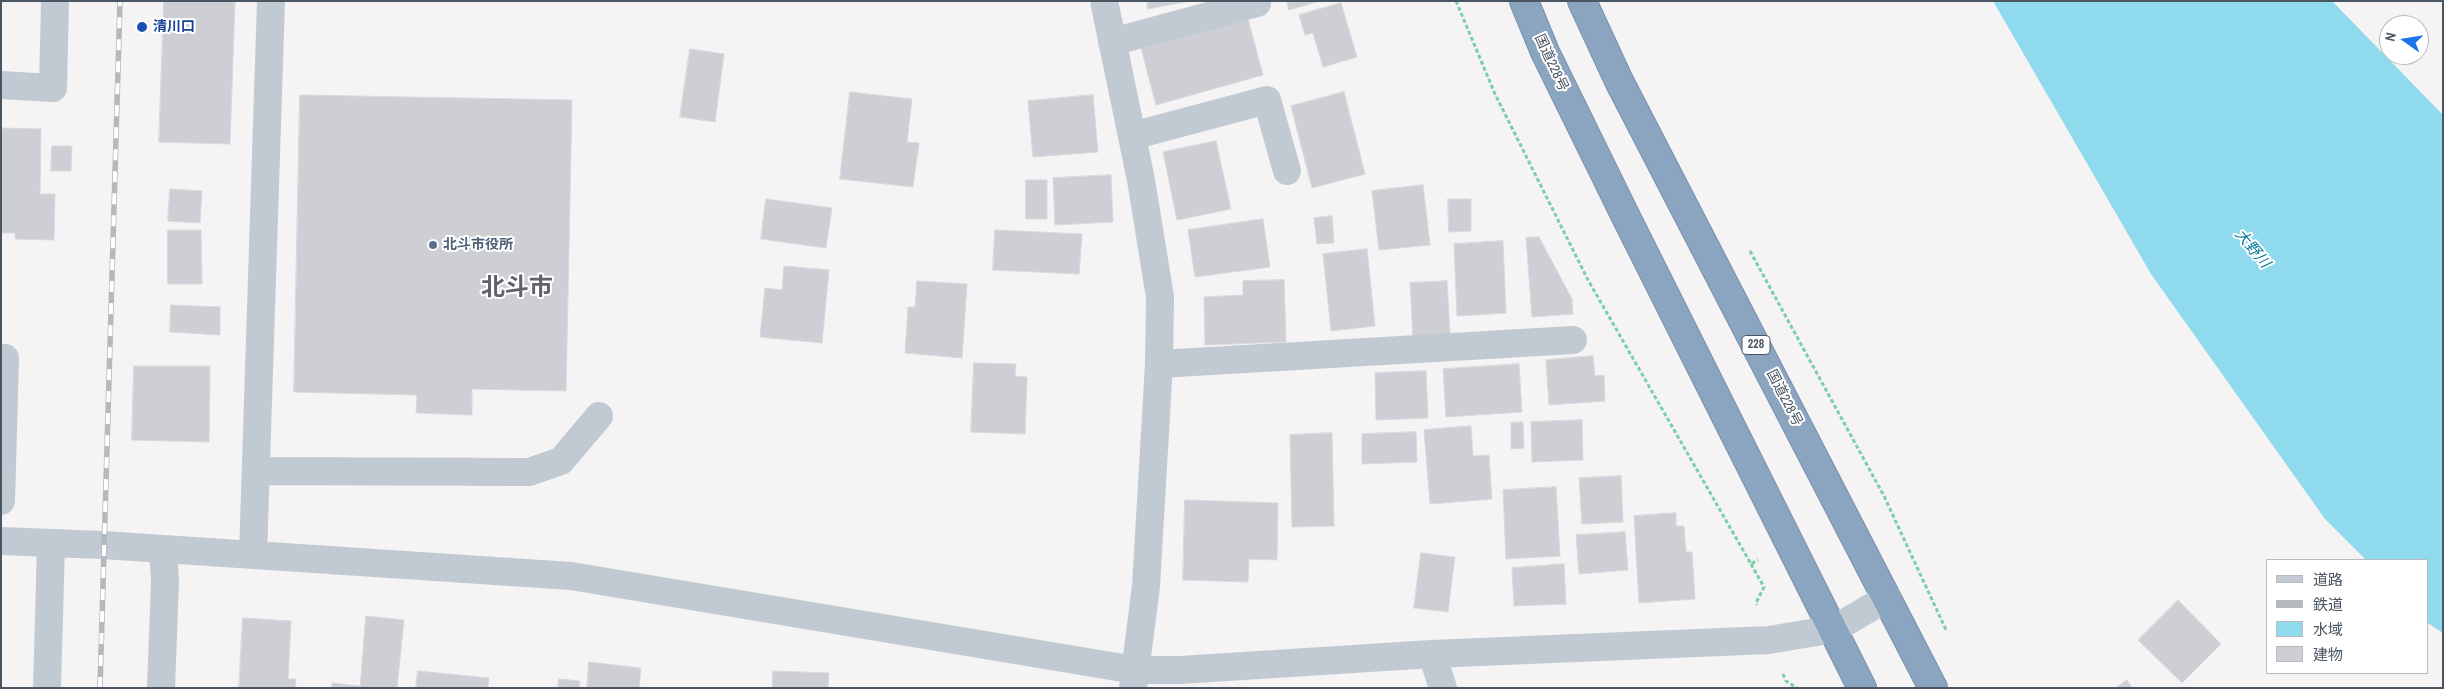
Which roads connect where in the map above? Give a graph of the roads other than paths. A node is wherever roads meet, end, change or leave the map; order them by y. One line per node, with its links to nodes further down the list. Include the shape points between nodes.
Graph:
1 (56, 1): 8 (street, via 53,88)
2 (271, 1): 15 (street)
3 (1104, 1): 7 (street)
4 (1524, 1): 22 (highway, 国道228号, via 1545,52 1626,217)
5 (1582, 1): 21 (highway, 国道228号 / 228, via 1619,81)
6 (1256, 3): 7 (street)
7 (1112, 42): 9 (street)
8 (1, 85)
9 (1132, 136): 10 (street, via 1267,100); 13 (street, via 1160,297)
10 (1287, 171)
11 (1572, 340): 13 (street)
12 (5, 358): 16 (street)
13 (1159, 364): 24 (street, via 1146,586)
14 (599, 416): 15 (street, via 561,461 529,472)
15 (256, 471): 20 (street)
16 (1, 501)
17 (1, 541): 18 (street)
18 (50, 544): 19 (street); 25 (street)
19 (163, 549): 20 (street); 26 (street)
20 (253, 555): 24 (street, via 571,576)
21 (1887, 598): 22 (street); 29 (highway, 国道228号 / 228)
22 (1834, 629): 23 (street, via 1769,640); 28 (highway, 国道228号)
23 (1432, 654): 24 (street, via 1180,670); 27 (street)
24 (1134, 679)
25 (47, 688)
26 (161, 688)
27 (1444, 688)
28 (1862, 688)
29 (1933, 688)

